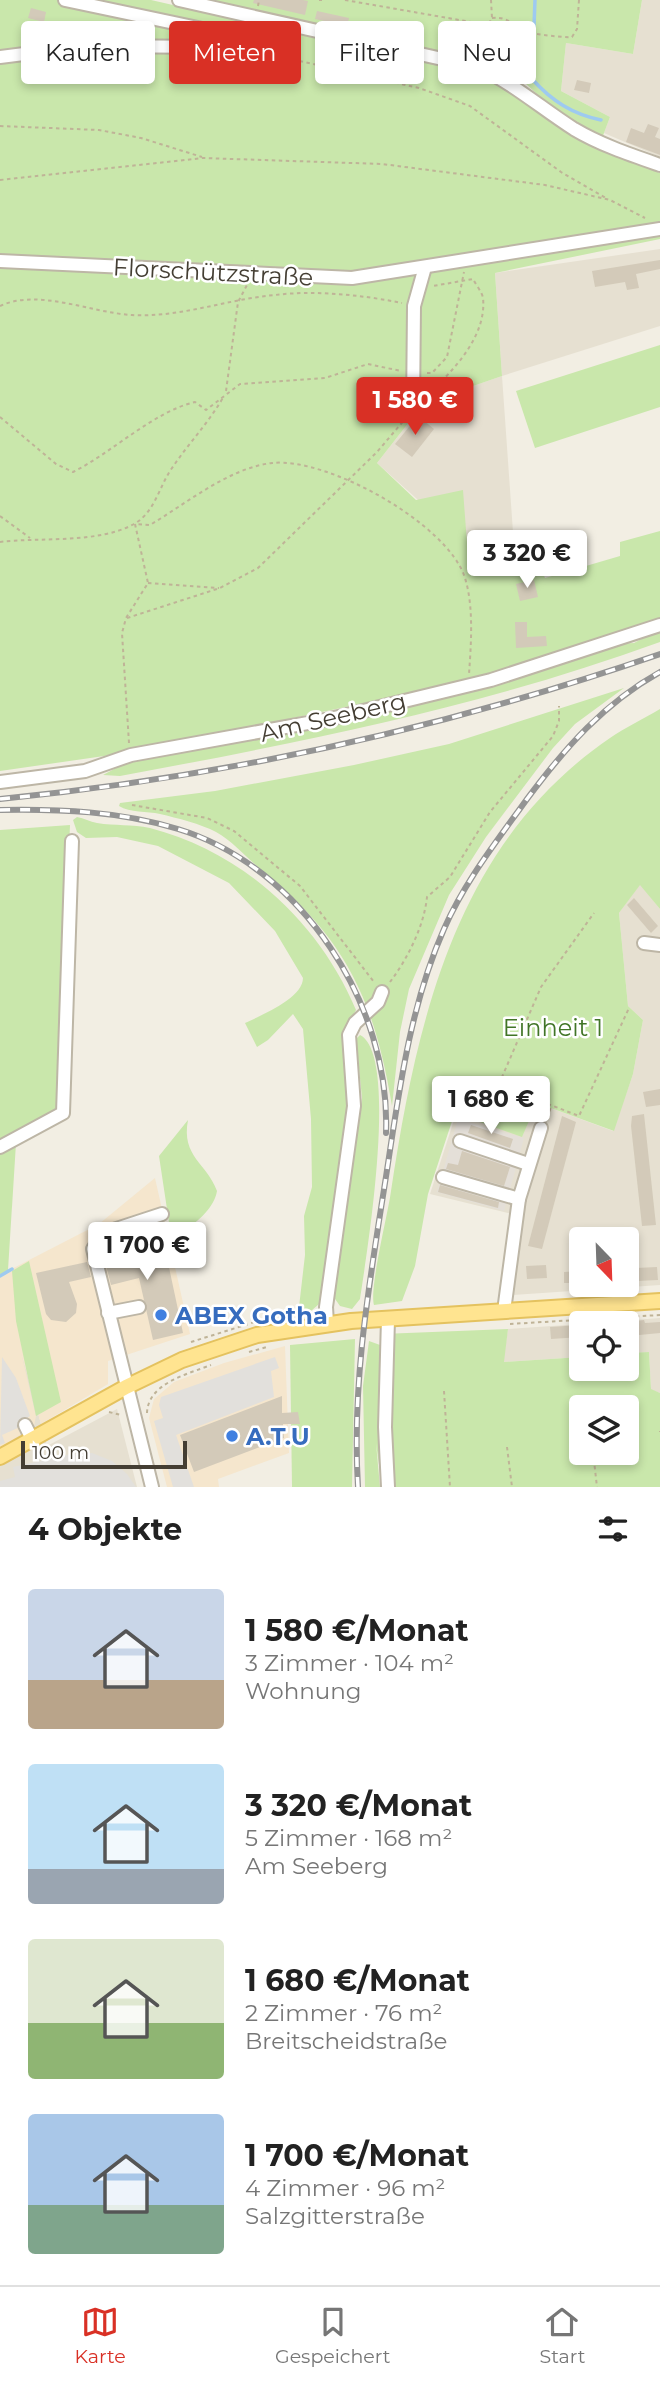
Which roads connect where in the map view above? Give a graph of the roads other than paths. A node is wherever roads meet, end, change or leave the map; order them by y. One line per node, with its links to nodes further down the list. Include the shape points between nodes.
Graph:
1 (65, 0): 4 (street)
2 (179, 0): 3 (street)
3 (271, 21)
4 (169, 22)
5 (301, 28): 8 (street, via 478,66 503,78 576,130)
6 (169, 47): 7 (street, via 88,46)
7 (0, 57)
8 (660, 165)
9 (660, 229): 11 (street, Florschützstraße)
10 (0, 261): 11 (street, Florschützstraße, via 352,278)
11 (425, 267): 12 (street, via 414,306)
12 (413, 409)
13 (660, 625): 14 (street, Am Seeberg, via 468,685 317,722 131,755 85,771)
14 (0, 782)
15 (72, 841): 21 (street, via 63,1114)
16 (644, 943): 17 (street)
17 (660, 945)
18 (382, 992): 31 (street, via 349,1035 354,1106)
19 (541, 1128): 22 (street)
20 (460, 1141): 22 (street)
21 (0, 1147)
22 (528, 1164): 24 (street)
23 (443, 1177): 24 (street)
24 (520, 1199): 28 (street)
25 (162, 1214): 29 (street, via 97,1239 93,1250)
26 (660, 1301): 28 (main road)
27 (139, 1307): 29 (street)
28 (504, 1311): 30 (main road)
29 (108, 1313): 32 (street)
30 (388, 1319): 31 (main road); 37 (street)
31 (327, 1323): 32 (main road, via 236,1341)
32 (126, 1387): 34 (main road); 36 (street)
33 (25, 1425): 34 (street)
34 (32, 1439): 35 (main road)
35 (0, 1457)
36 (152, 1487)
37 (388, 1487)

